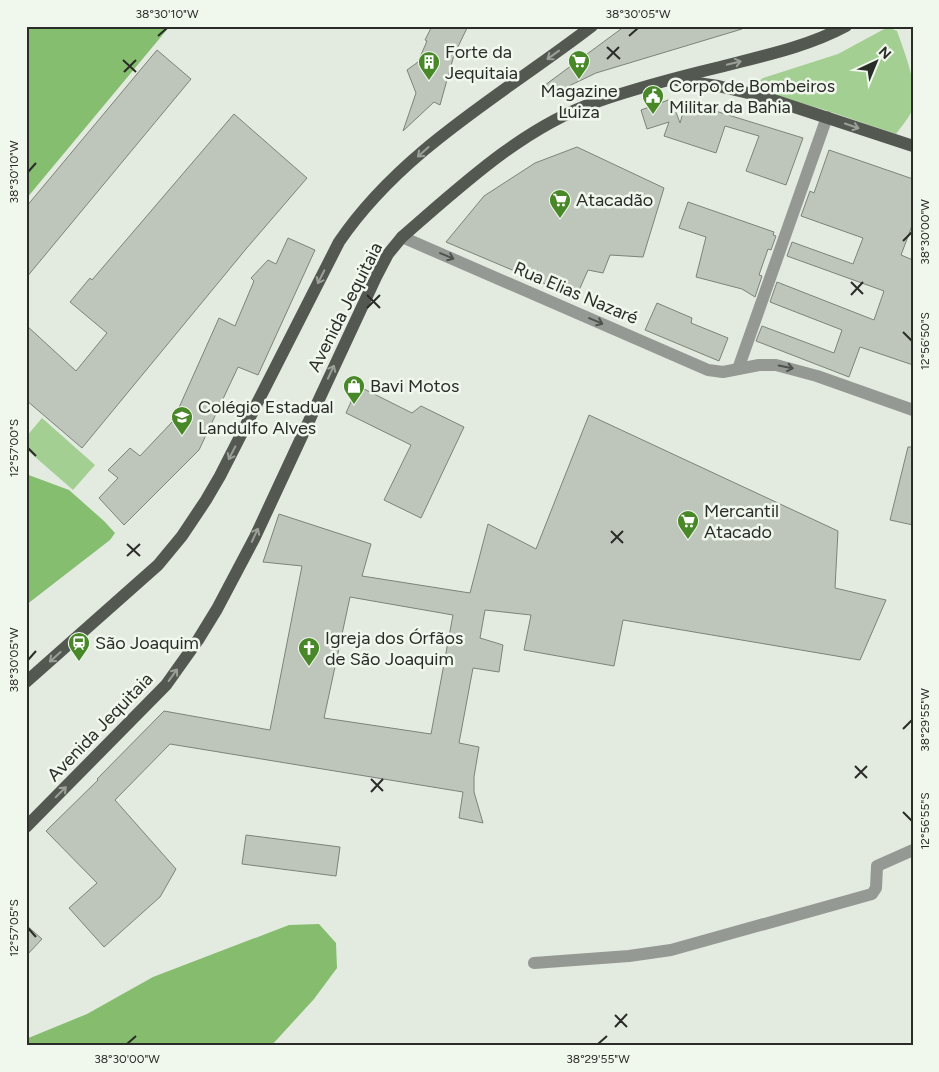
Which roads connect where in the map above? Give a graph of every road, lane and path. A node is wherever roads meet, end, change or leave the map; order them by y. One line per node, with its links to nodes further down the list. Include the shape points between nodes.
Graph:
1 (592, 26): 9 (main road, one-way to 9, via 425,150 350,226 220,476 182,536 158,565)
2 (846, 26): 3 (main road, Avenida Jequitaia, one-way to 2, via 774,54)
3 (669, 79): 4 (main road, via 761,96); 6 (main road, Avenida Jequitaia, via 595,102 561,117 512,147)
4 (827, 117): 5 (main road, one-way to 5); 7 (street)
5 (913, 146)
6 (402, 237): 7 (street, Rua Elias Nazaré, one-way to 7, via 708,370 723,372); 10 (main road, Avenida Jequitaia, one-way to 6, via 166,685 198,640 255,537 376,277)
7 (738, 368): 8 (street, Rua Elias Nazaré, one-way to 8, via 776,365 793,369)
8 (913, 410)
9 (26, 682)
10 (26, 827)
11 (913, 850): 12 (street, via 877,866 876,888 872,894 671,950)
12 (534, 963)

